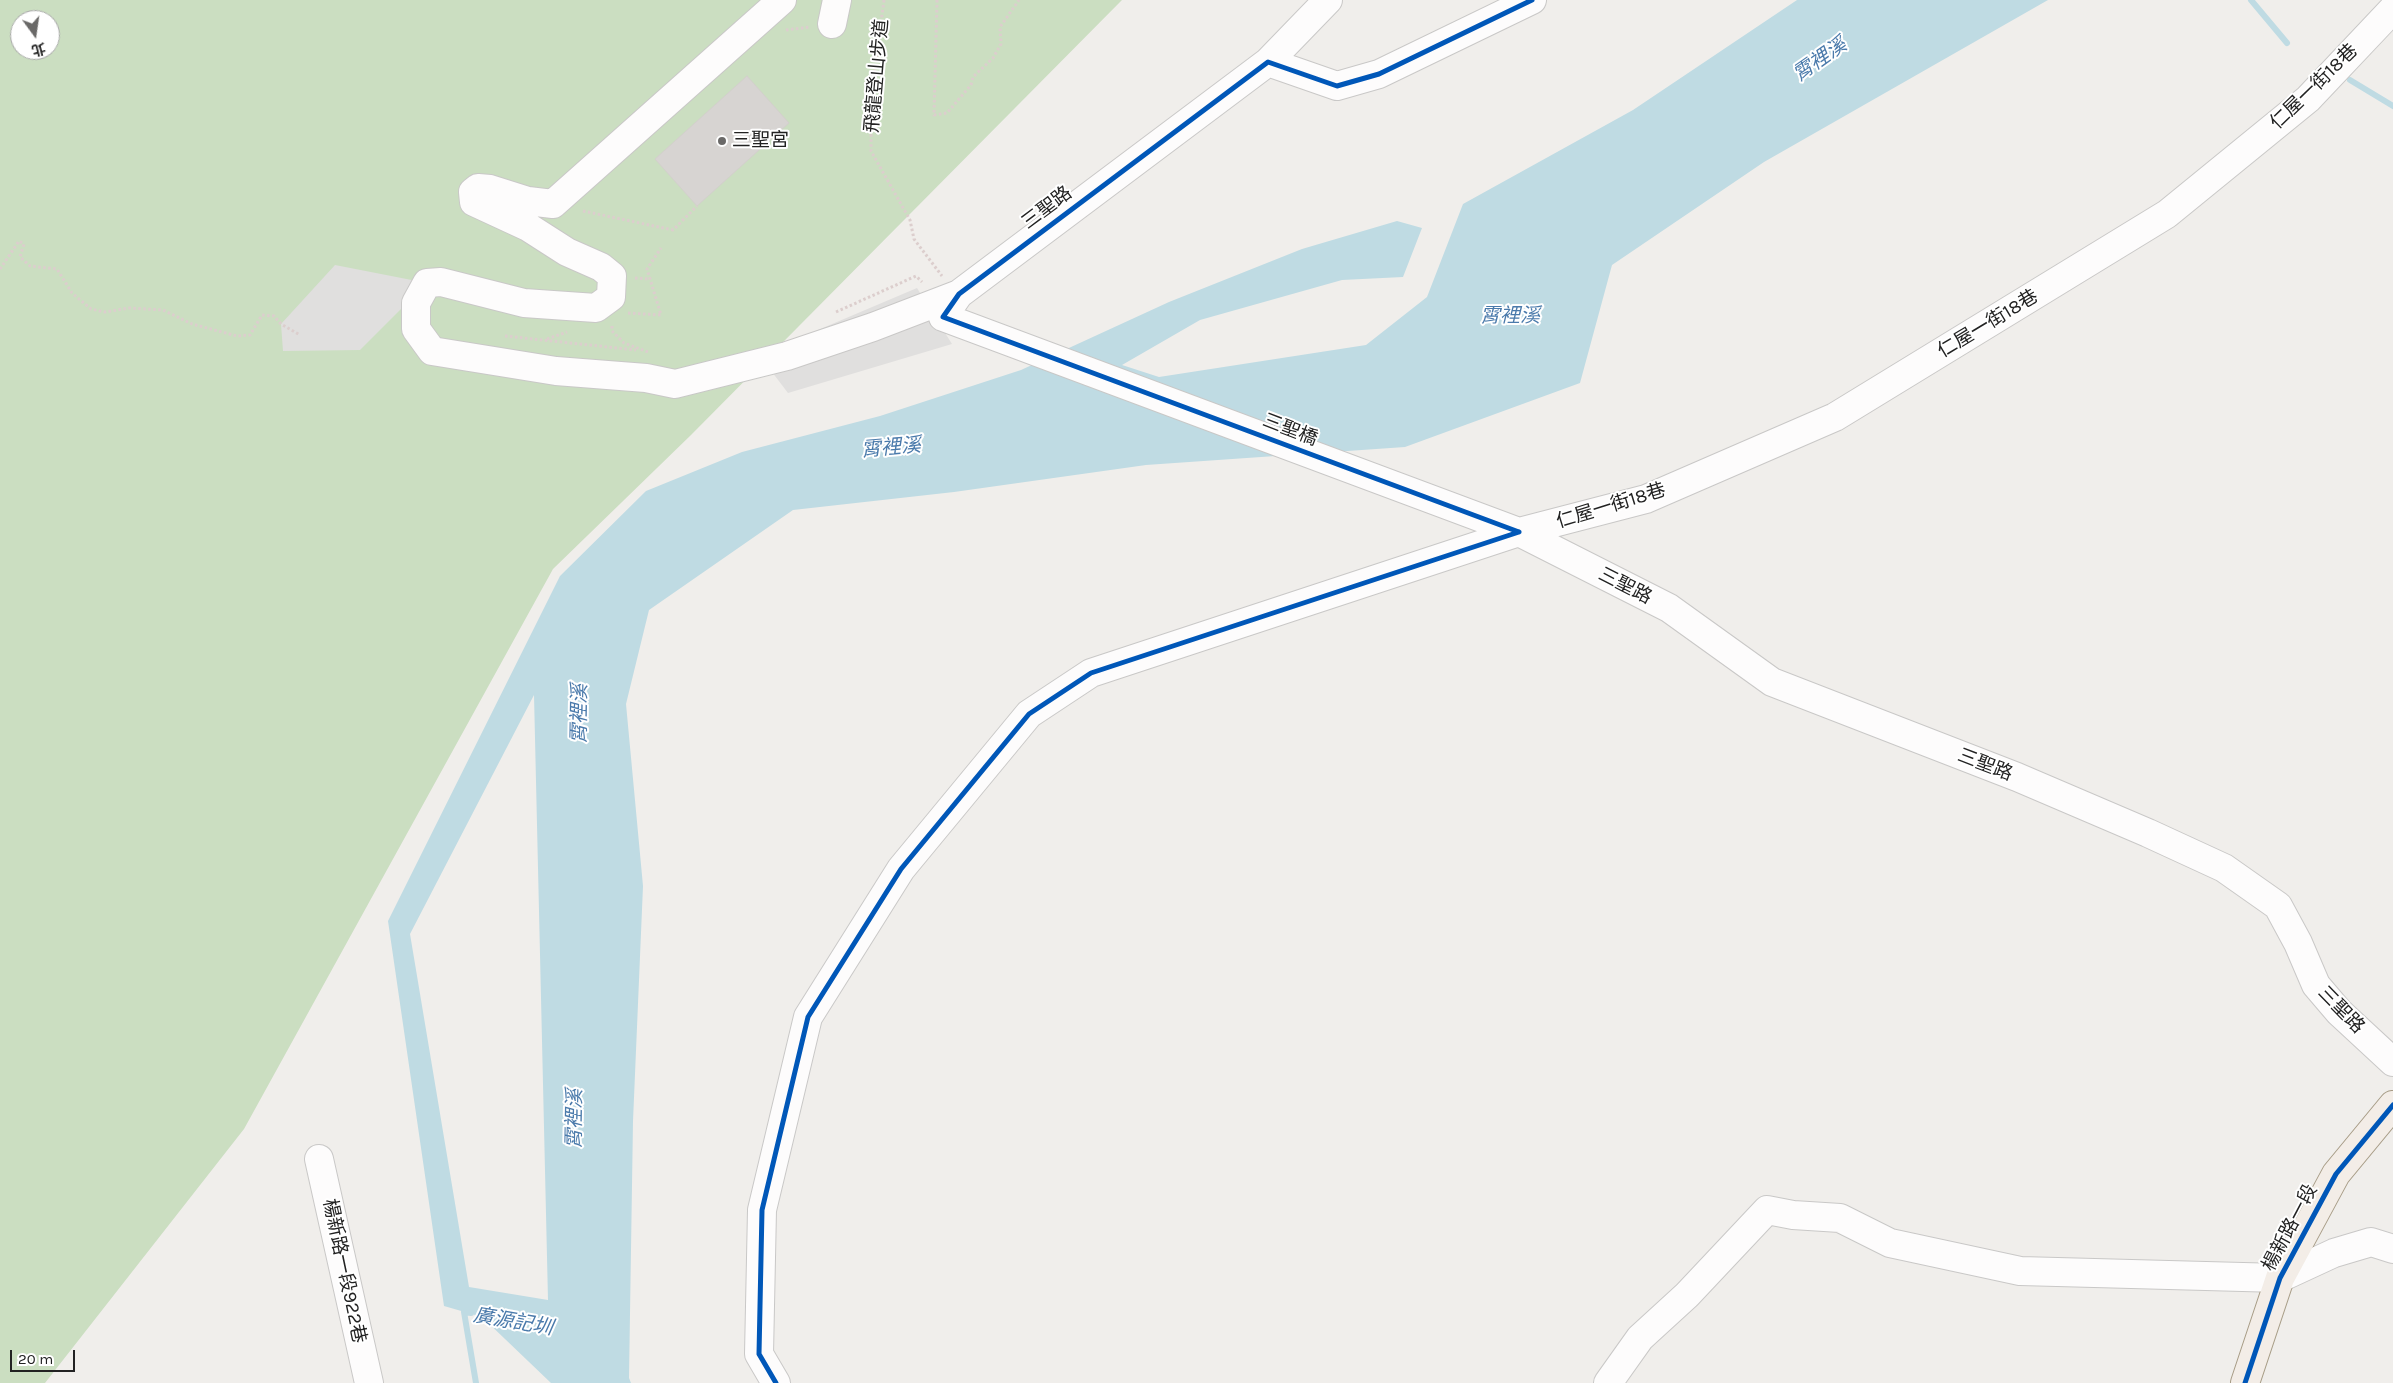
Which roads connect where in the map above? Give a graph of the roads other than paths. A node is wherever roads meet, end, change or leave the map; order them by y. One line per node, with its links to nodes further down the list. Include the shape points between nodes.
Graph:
1 (782, 0): 6 (street, via 553,204 528,201 490,189 478,188 473,192 474,202 601,267 612,276 611,297 596,308 524,303 441,282 427,283 416,303 416,329 432,351 556,371 646,378 675,384 787,356)
2 (1328, 0): 5 (street, 三聖路)
3 (1532, 0): 5 (street, via 1379,74 1337,86)
4 (2393, 9): 8 (street, 仁屋一街18巷, via 2308,99 2168,214 1835,417 1646,499)
5 (1268, 62): 6 (street, 三聖路)
6 (943, 298): 7 (street, 三聖路, via 943,317)
7 (1050, 356): 8 (street, 三聖橋)
8 (1519, 532): 9 (street, 三聖路, via 1669,608 1772,682 2017,778 2224,868 2278,906 2316,985 2339,1012); 15 (street, 仁屋一街18巷, via 1091,673 1029,714 901,869 808,1017 762,1210 758,1354)
9 (2393, 1062)
10 (2393, 1105): 13 (main road, 楊新路一段, via 2336,1174)
11 (319, 1158): 14 (street, 楊新路一段922巷)
12 (2393, 1249): 13 (street, via 2371,1242)
13 (2280, 1278): 16 (street, via 2020,1271 1890,1243 1840,1218 1767,1210 1687,1295 1640,1338); 17 (main road, 楊新路一段)
14 (369, 1383)
15 (776, 1383)
16 (1608, 1383)
17 (2245, 1383)

